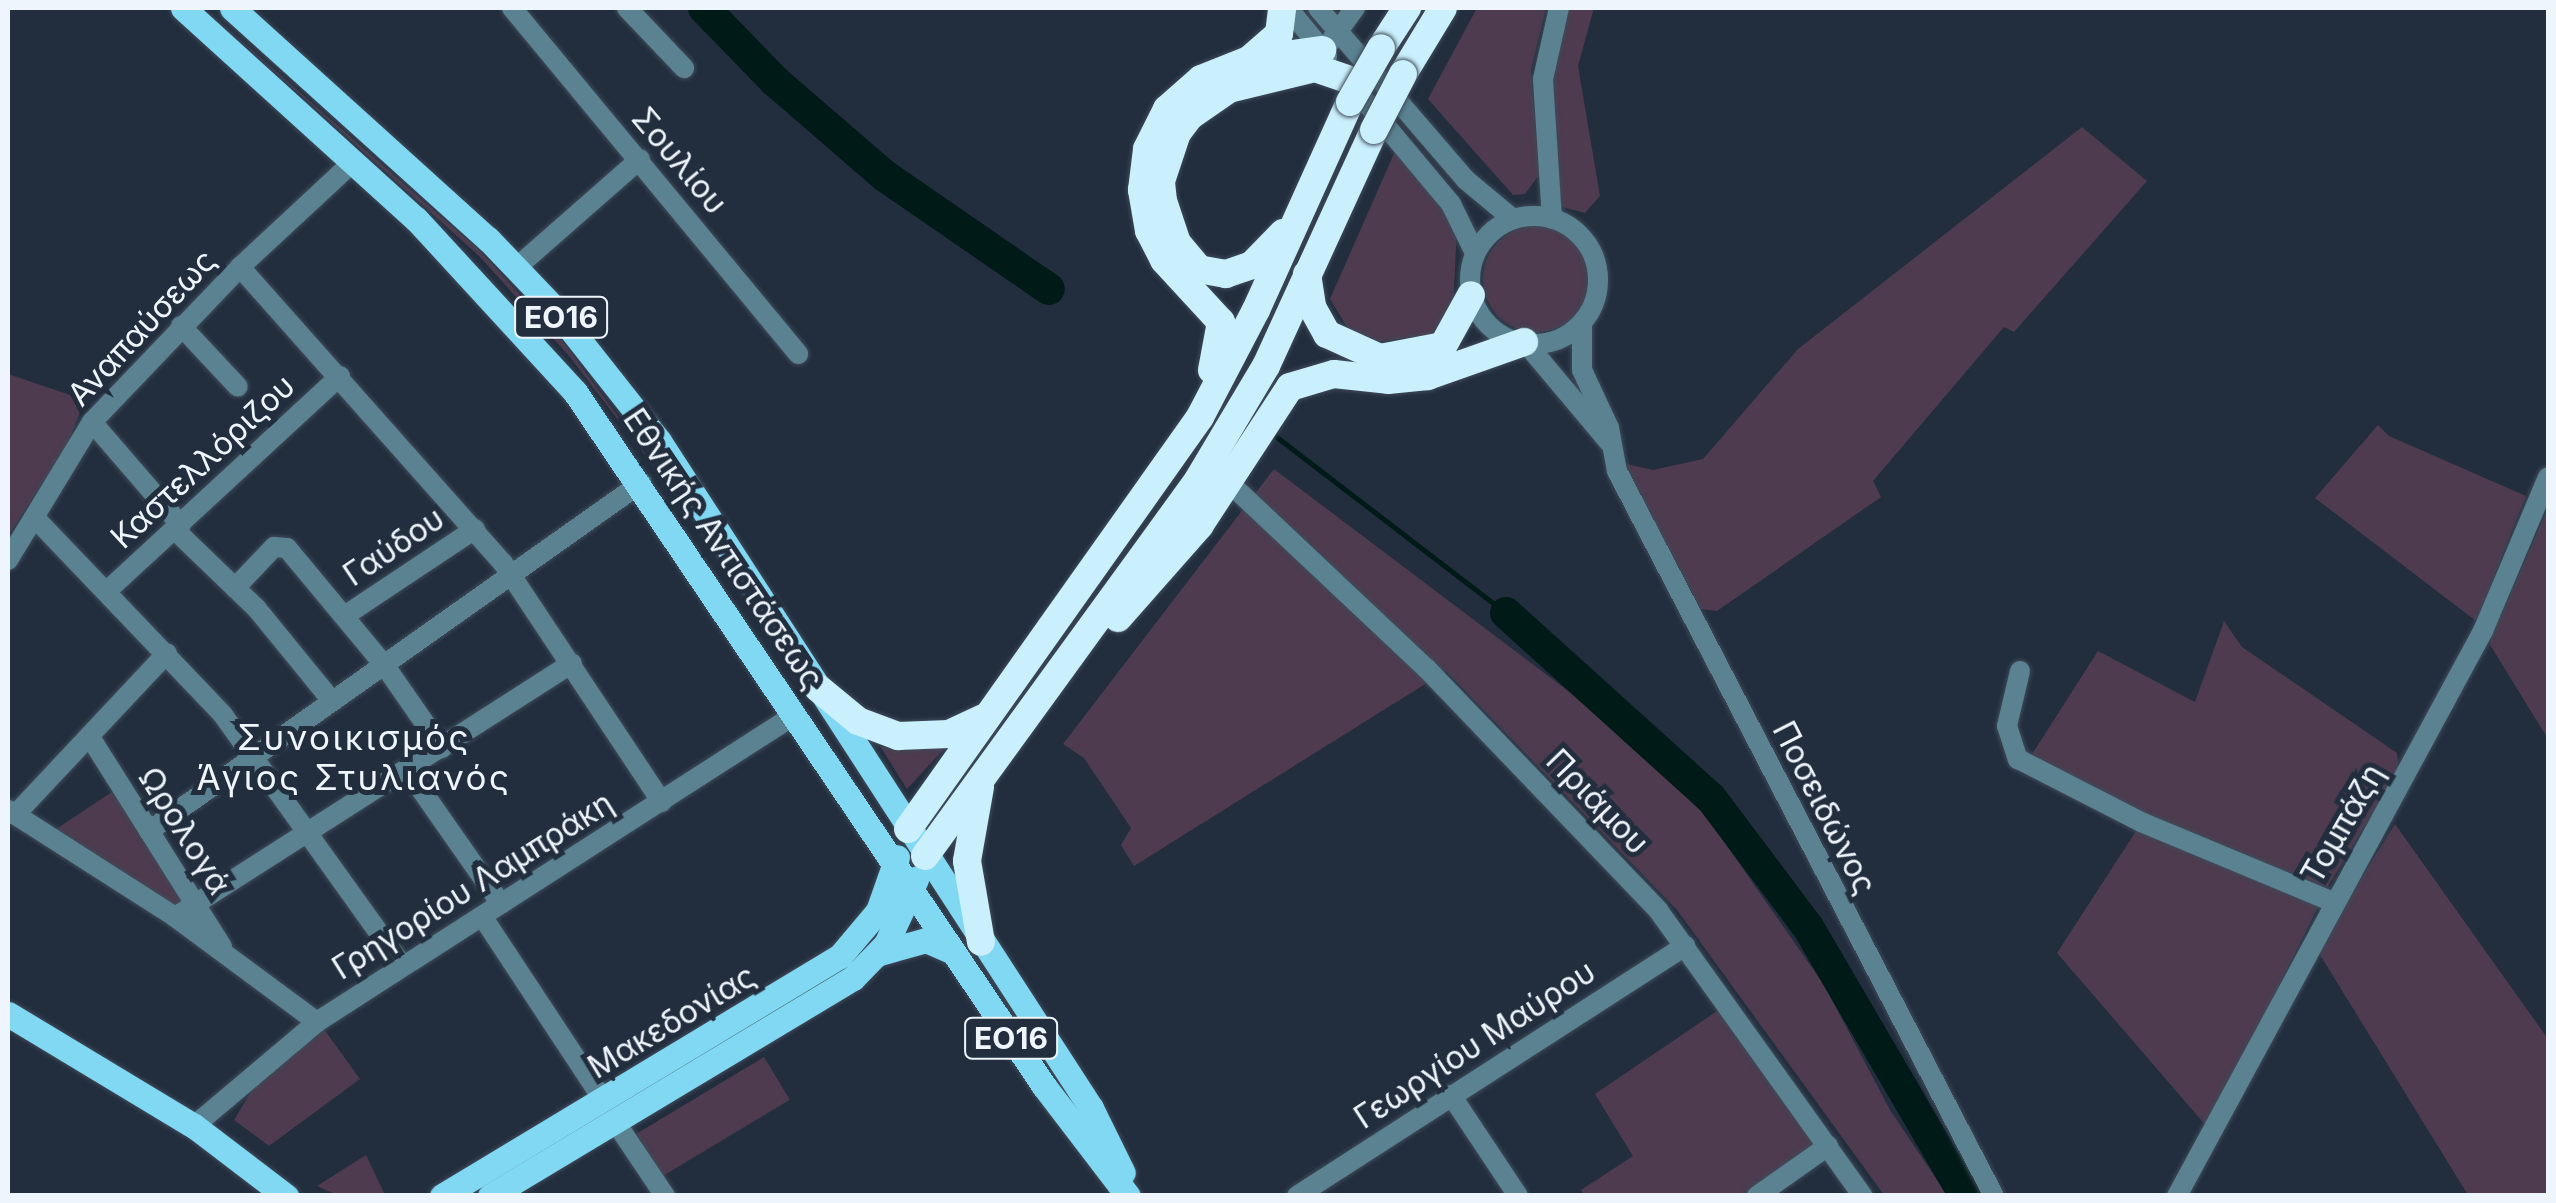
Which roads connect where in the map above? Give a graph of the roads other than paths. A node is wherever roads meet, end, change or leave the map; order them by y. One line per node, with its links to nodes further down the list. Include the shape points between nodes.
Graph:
1 (183, 8): 16 (main road, Εθνικής Αντιστάσεως / ΕΟ16)
2 (232, 8): 22 (main road, Εθνικής Αντιστάσεως / ΕΟ16)
3 (627, 8): 13 (street)
4 (1285, 8): 11 (street); 12 (highway, via 1279,34)
5 (1318, 8): 11 (street)
6 (1355, 8): 11 (street)
7 (1407, 8): 14 (highway, bridge)
8 (1443, 8): 23 (highway, bridge, via 1402,74)
9 (1560, 8): 18 (street, via 1543,79)
10 (520, 10): 15 (street, Σουλίου)
11 (1322, 51): 12 (highway); 14 (highway); 17 (street); 19 (highway, via 1229,89 1190,116 1161,180 1178,243 1208,272 1252,265 1272,239)
12 (1249, 60): 31 (highway, via 1222,67 1183,93 1156,129 1142,169 1144,210 1156,246 1221,322)
13 (684, 68)
14 (1349, 90): 19 (highway); 20 (street, via 1451,204)
15 (640, 159): 22 (street); 28 (street, Σουλίου)
16 (352, 162): 21 (street, Αναπαύσεως); 35 (main road, Εθνικής Αντιστάσεως / ΕΟ16, via 502,307)
17 (1513, 218): 18 (street); 20 (street)
18 (1552, 219): 25 (street, via 1578,233 1598,267 1598,298)
19 (1293, 227): 31 (highway)
20 (1475, 252): 24 (street)
21 (240, 267): 26 (street, Αναπαύσεως); 29 (street)
22 (516, 268): 49 (main road, Εθνικής Αντιστάσεως / ΕΟ16, via 659,441)
23 (1307, 272): 24 (highway, via 1312,308 1327,334 1342,347 1380,358 1442,346); 50 (highway, via 1266,366 1198,480)
24 (1471, 295): 27 (street, via 1494,329)
25 (1582, 324): 27 (street, via 1556,339); 33 (street, Ποσειδώνος, via 1582,370)
26 (181, 326): 30 (street); 32 (street, Αναπαύσεως)
27 (1525, 342): 33 (street); 50 (highway, via 1428,376 1327,374 1290,388 1176,556)
28 (798, 354)
29 (340, 376): 38 (street, Καστελλόριζου); 39 (street)
30 (238, 387)
31 (1209, 402): 52 (highway)
32 (92, 422): 37 (street, Αναπαύσεως); 38 (street)
33 (1611, 443): 93 (street, Ποσειδώνος, via 1625,487)
34 (2548, 476): 67 (street, Τομπάζη, via 2483,630)
35 (641, 483): 41 (street); 53 (main road, Εθνικής Αντιστάσεως / ΕΟ16)
36 (1239, 492): 73 (street, Πριάμου, via 1427,669)
37 (36, 518): 40 (street, Αναπαύσεως); 43 (street)
38 (178, 528): 42 (street); 43 (street, Καστελλόριζου)
39 (475, 529): 41 (street); 44 (street, Γαύδου)
40 (8, 560)
41 (514, 578): 46 (street); 47 (street)
42 (235, 588): 44 (street, via 280,545); 51 (street)
43 (107, 591): 45 (street)
44 (346, 615): 47 (street)
45 (166, 653): 54 (street); 56 (street)
46 (572, 664): 55 (street); 59 (street)
47 (386, 666): 51 (street); 55 (street)
48 (2020, 672): 67 (street, via 2008,726 2018,760 2141,822)
49 (818, 688): 52 (highway, via 858,721 905,738 959,731); 61 (main road, Εθνικής Αντιστάσεως / ΕΟ16)
50 (1040, 697): 57 (highway)
51 (332, 701): 56 (street)
52 (996, 706): 61 (highway)
53 (796, 714): 59 (street, Γρηγορίου Λαμπράκη); 65 (main road, Εθνικής Αντιστάσεως / ΕΟ16)
54 (90, 738): 60 (street); 62 (street, Ωρολογά)
55 (442, 748): 58 (street)
56 (257, 756): 62 (street); 63 (street)
57 (988, 766): 64 (highway); 72 (highway, via 967,854)
58 (408, 771): 63 (street); 69 (street)
59 (662, 802): 69 (street, Γρηγορίου Λαμπράκη)
60 (11, 813): 71 (street)
61 (908, 830): 64 (main road, Εθνικής Αντιστάσεως / ΕΟ16); 65 (main road, Μακεδονίας)
62 (149, 831): 68 (street, Ωρολογά)
63 (310, 832): 68 (street); 77 (street)
64 (926, 856): 66 (main road); 72 (main road, Εθνικής Αντιστάσεως / ΕΟ16)
65 (894, 865): 66 (main road, Εθνικής Αντιστάσεως / ΕΟ16); 81 (main road, Μακεδονίας, via 878,911 854,946)
66 (911, 890): 74 (main road, Εθνικής Αντιστάσεως / ΕΟ16); 75 (main road)
67 (2333, 902): 94 (street, Τομπάζη)
68 (195, 903): 71 (street); 76 (street, Ωρολογά)
69 (501, 904): 70 (street, Γρηγορίου Λαμπράκη)
70 (482, 916): 77 (street, Γρηγορίου Λαμπράκη); 81 (street)
71 (175, 918): 76 (street)
72 (981, 942): 88 (main road, Εθνικής Αντιστάσεως / ΕΟ16, via 1091,1108)
73 (1685, 946): 80 (street, Γεωργίου Μαύρου); 83 (street, Πριάμου)
74 (953, 952): 75 (main road, via 912,940); 88 (main road, Εθνικής Αντιστάσεως / ΕΟ16)
75 (876, 956): 81 (main road, Μακεδονίας, via 816,1003)
76 (228, 958): 79 (street)
77 (402, 965): 79 (street, Γρηγορίου Λαμπράκη)
78 (8, 1014): 82 (main road)
79 (316, 1022): 82 (street, Γρηγορίου Λαμπράκη)
80 (1451, 1095): 89 (street, Γεωργίου Μαύρου); 90 (street)
81 (610, 1112): 85 (main road, Μακεδονίας); 86 (main road, Μακεδονίας); 87 (street)
82 (194, 1126): 84 (main road)
83 (1828, 1146): 91 (street); 92 (street, Πριάμου)
84 (286, 1196)
85 (442, 1196)
86 (490, 1196)
87 (664, 1196)
88 (1131, 1196)
89 (1297, 1196)
90 (1518, 1196)
91 (1757, 1196)
92 (1863, 1196)
93 (1994, 1196)
94 (2178, 1196)

